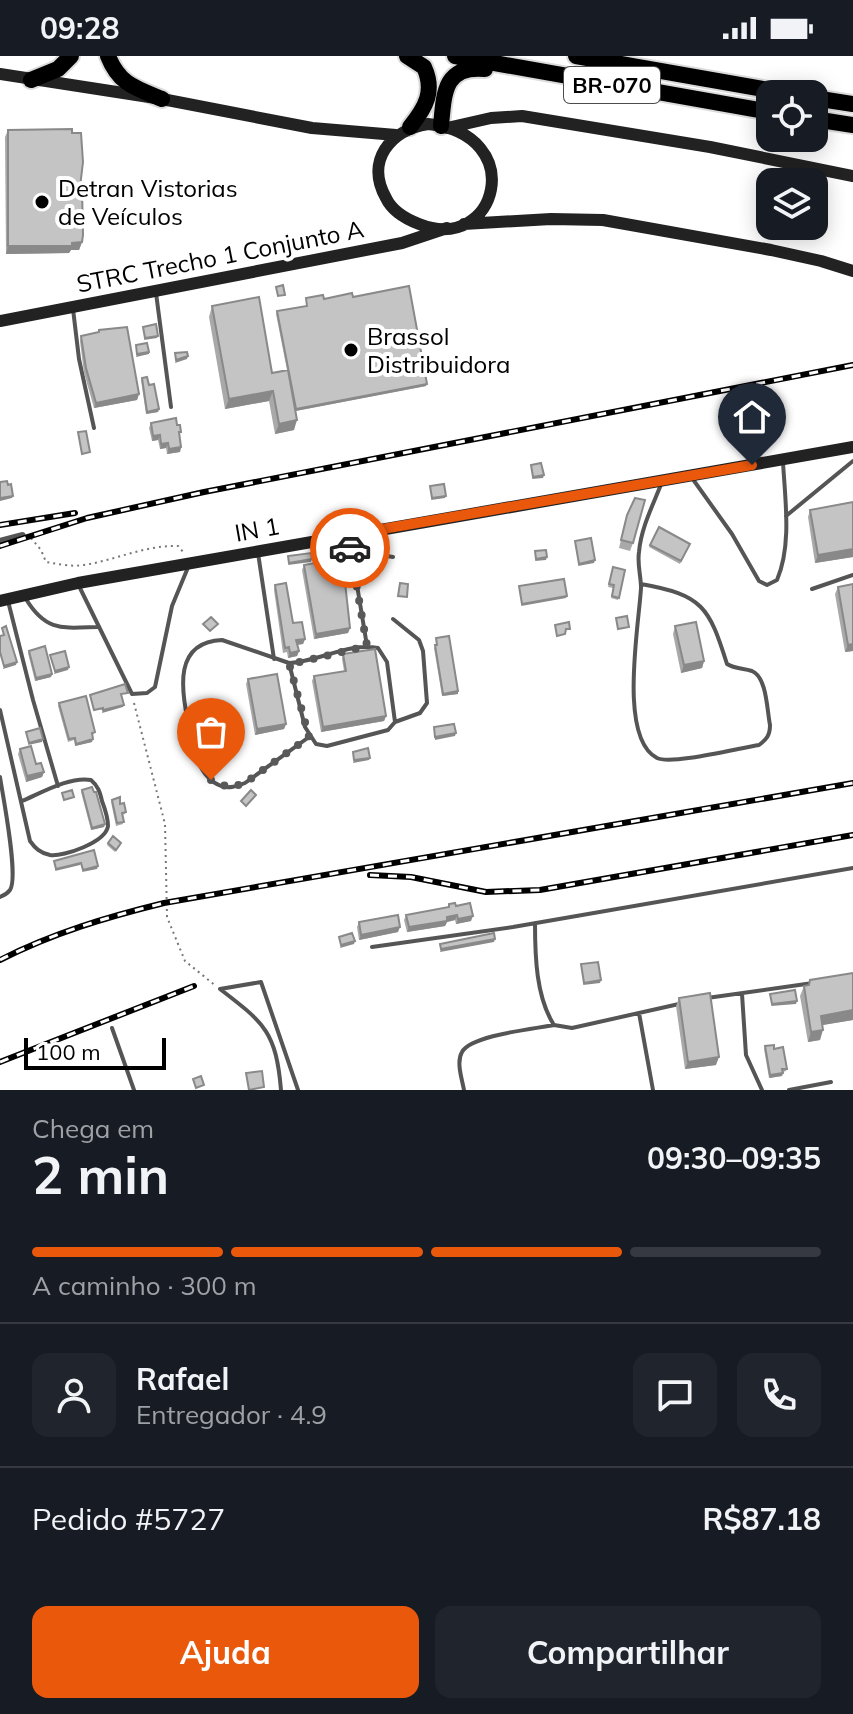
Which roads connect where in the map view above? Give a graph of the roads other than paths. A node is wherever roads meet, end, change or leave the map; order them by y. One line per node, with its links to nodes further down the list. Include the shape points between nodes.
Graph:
1 (71, 56): 8 (highway, via 58,69)
2 (108, 56): 10 (highway, via 126,83)
3 (407, 56): 17 (highway, via 424,67 430,88 424,109)
4 (455, 56): 7 (highway, BR-070)
5 (576, 56): 9 (highway, BR-070)
6 (0, 74): 8 (main road)
7 (551, 74): 13 (highway, BR-070); 16 (highway, via 465,69 449,81)
8 (31, 80): 10 (main road)
9 (756, 88)
10 (162, 99): 17 (main road, via 312,128)
11 (828, 100): 12 (highway)
12 (853, 104)
13 (756, 110)
14 (828, 121): 15 (highway)
15 (853, 125)
16 (444, 127): 17 (main road, via 428,124); 18 (main road, via 522,116); 19 (main road, via 481,150 493,174 489,198)
17 (403, 131): 20 (main road, via 384,150 378,166 387,202 414,222)
18 (853, 176)
19 (464, 224): 20 (main road); 21 (main road, via 603,220 771,250)
20 (447, 228): 22 (main road, STRC Trecho 1 Conjunto A, via 402,243)
21 (853, 271)
22 (156, 291): 23 (main road, STRC Trecho 1 Conjunto A); 25 (lane)
23 (72, 307): 24 (main road, STRC Trecho 1 Conjunto A); 26 (lane)
24 (0, 321)
25 (171, 407)
26 (94, 428)
27 (853, 447): 28 (main road, IN 1)
28 (783, 459): 30 (main road, IN 1); 32 (lane)
29 (853, 461): 32 (lane)
30 (691, 476): 31 (main road, IN 1); 32 (lane, via 762,584 772,584 781,572)
31 (663, 480): 33 (main road, IN 1); 42 (lane, via 639,551)
32 (786, 516)
33 (348, 535): 36 (lane); 37 (main road, IN 1)
34 (22, 536): 35 (street)
35 (0, 542)
36 (351, 550): 38 (lane); 48 (lane)
37 (258, 551): 39 (main road, IN 1); 49 (lane)
38 (393, 557)
39 (190, 563): 41 (main road, IN 1); 47 (lane, via 172,606 155,687 147,693 132,694)
40 (853, 575): 43 (lane)
41 (78, 583): 44 (main road, IN 1); 47 (lane)
42 (641, 584): 42 (lane, via 697,603 711,617 727,664 760,678 770,733 759,745 673,760 648,752 632,677)
43 (812, 589)
44 (23, 594): 45 (main road, IN 1); 47 (lane, via 45,623)
45 (4, 600): 55 (lane)
46 (393, 619): 52 (lane, via 419,640 427,703 420,713)
47 (98, 627)
48 (367, 646): 50 (lane); 52 (lane, via 378,648 387,662)
49 (274, 659): 50 (lane); 53 (lane, via 222,640 202,645 185,664 182,693 202,769 211,780 233,787)
50 (289, 663): 53 (lane)
51 (0, 710): 56 (lane)
52 (395, 722): 53 (lane, via 388,730 327,746)
53 (309, 737)
54 (0, 777): 58 (lane, via 13,866 12,886)
55 (58, 786): 56 (lane); 56 (lane, via 84,779 95,783 108,826 104,835 59,855 36,850)
56 (22, 801)
57 (853, 868): 59 (lane)
58 (0, 897)
59 (535, 923): 60 (lane); 66 (lane, via 545,1010)
60 (372, 947)
61 (826, 982): 62 (lane)
62 (742, 994): 63 (lane); 74 (lane, via 746,1055)
63 (706, 998)
64 (680, 1004): 65 (lane)
65 (639, 1013): 66 (lane, via 572,1028); 73 (lane)
66 (554, 1025): 72 (lane, via 475,1041 462,1050)
67 (112, 1028): 69 (lane)
68 (831, 1082): 75 (lane)
69 (134, 1090)
70 (281, 1090): 71 (lane, via 268,1030 220,989 261,982)
71 (298, 1090)
72 (464, 1090)
73 (653, 1090)
74 (762, 1090)
75 (789, 1090)

